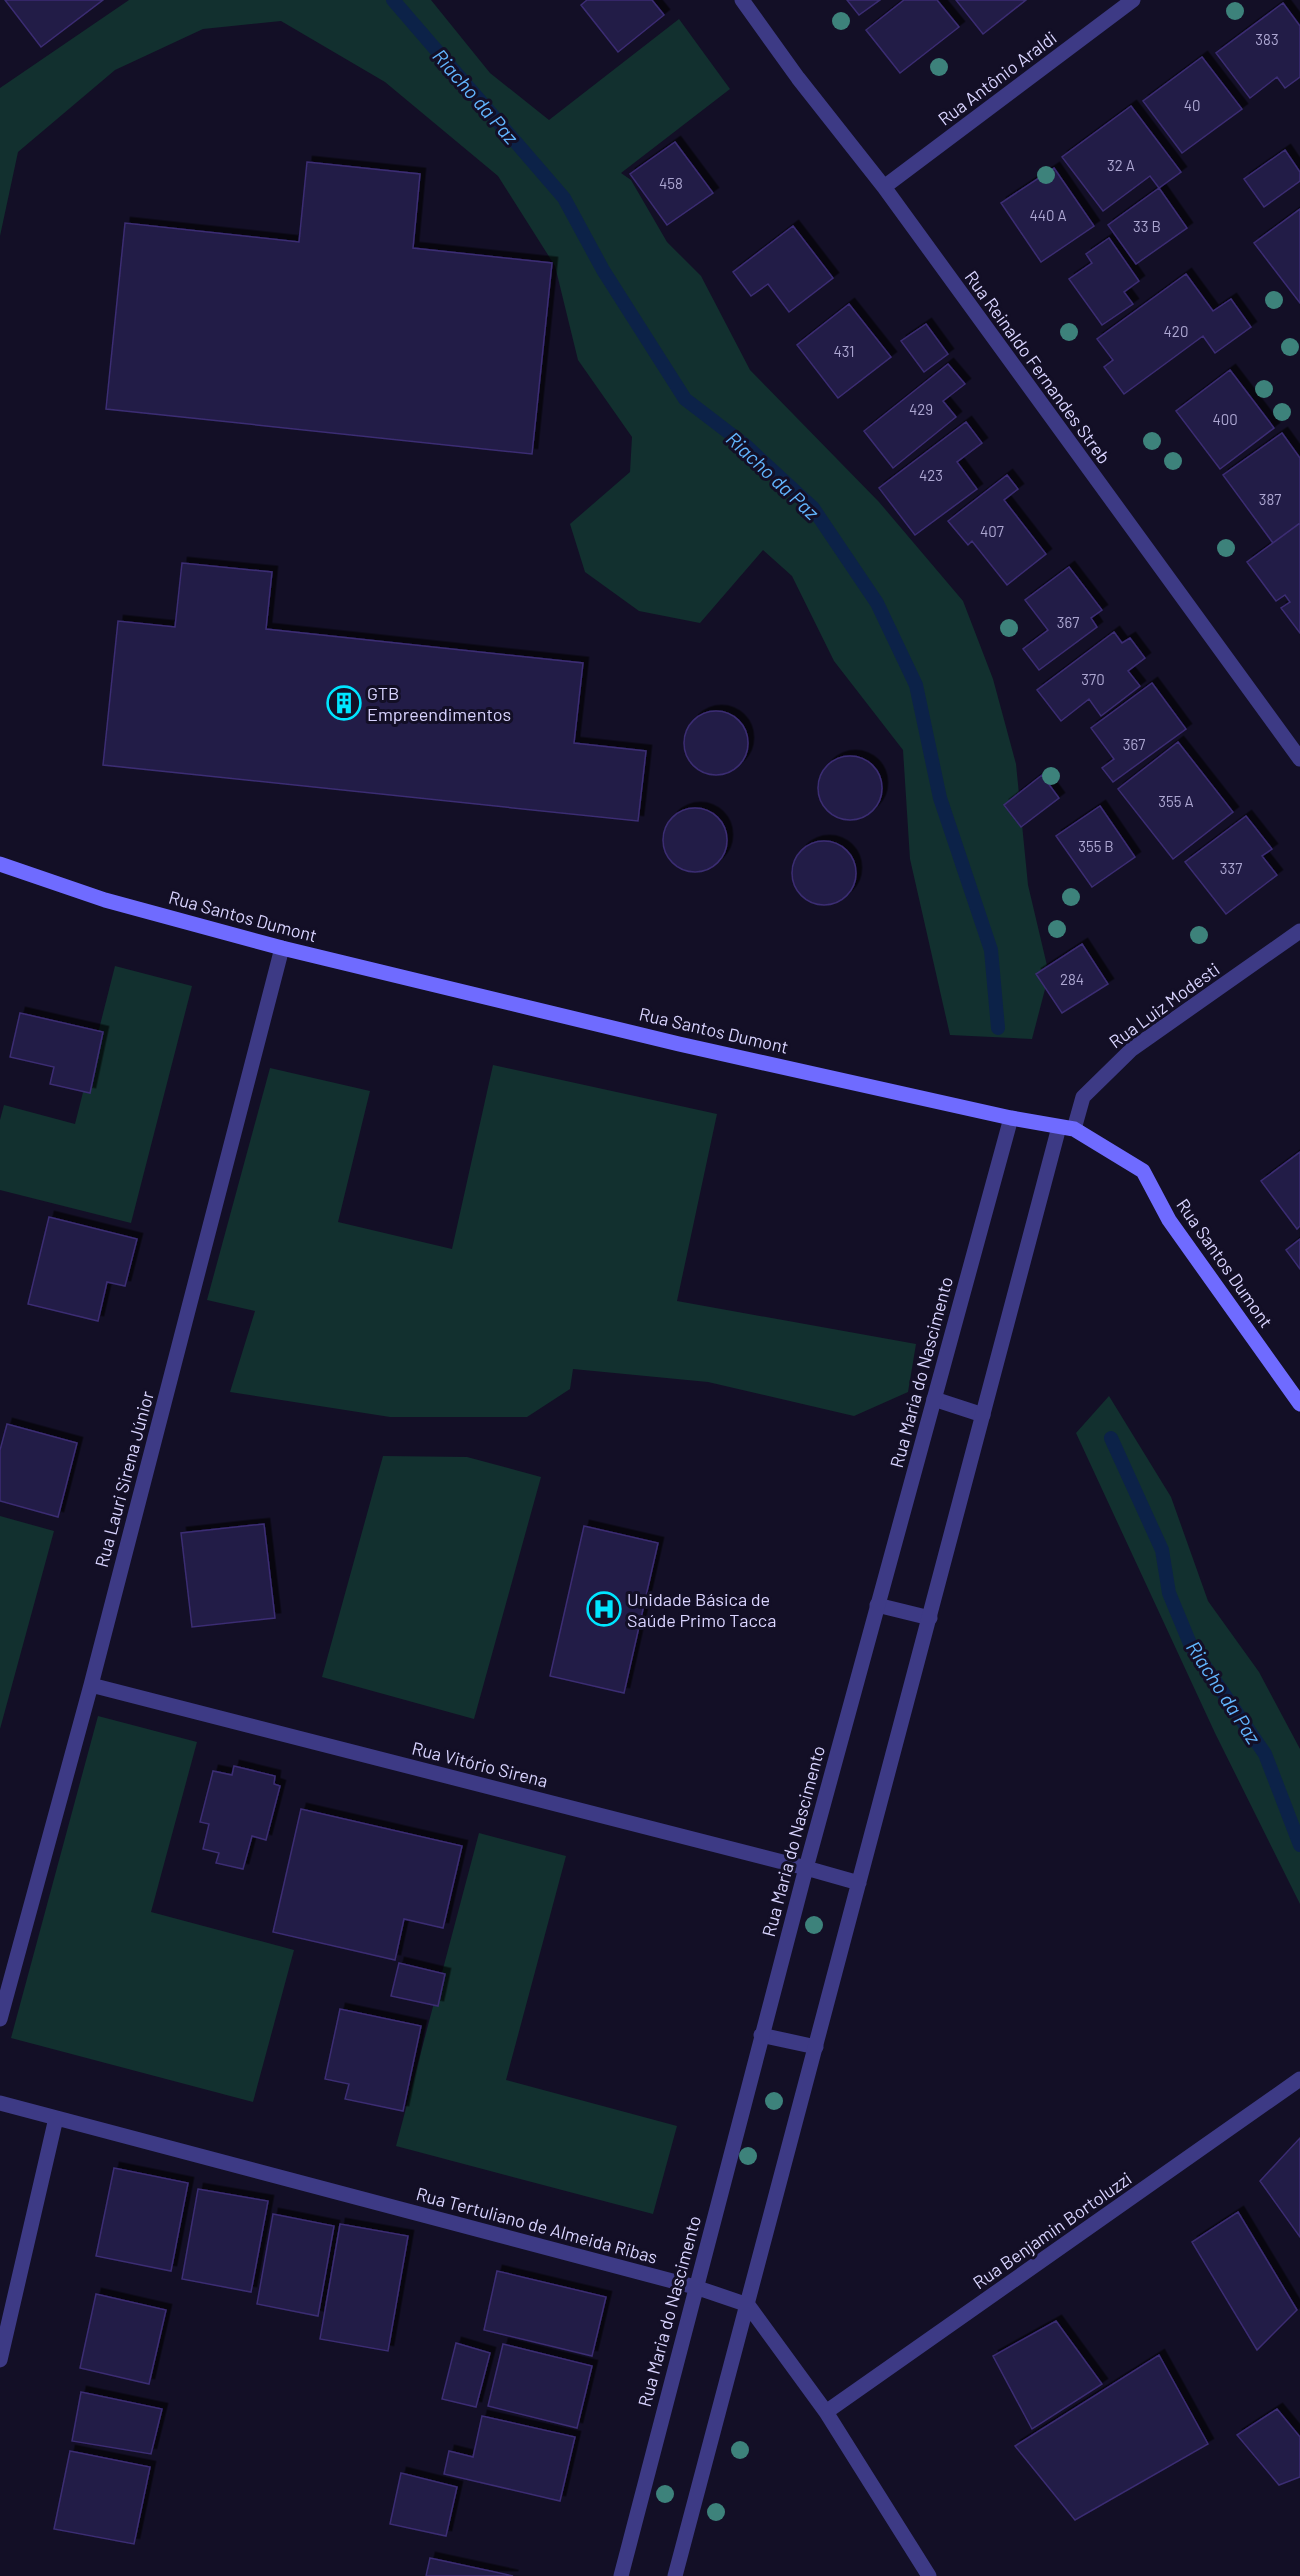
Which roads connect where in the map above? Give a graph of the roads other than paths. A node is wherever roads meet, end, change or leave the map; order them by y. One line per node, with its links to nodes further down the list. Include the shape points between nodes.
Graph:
1 (742, 0): 3 (street, Rua Reinaldo Fernandes Streb)
2 (1133, 0): 3 (street, Rua Antônio Araldi)
3 (884, 187): 4 (street, Rua Reinaldo Fernandes Streb)
4 (1300, 759)
5 (0, 864): 7 (main road, Rua Santos Dumont, via 105,900)
6 (1300, 931): 9 (street, Rua Luiz Modesti, via 1132,1049 1083,1097)
7 (282, 948): 8 (main road, Rua Santos Dumont, via 679,1044); 15 (street, Rua Lauri Sirena Júnior)
8 (1011, 1118): 9 (main road, Rua Santos Dumont); 10 (street, Rua Maria do Nascimento)
9 (1066, 1128): 11 (main road, Rua Santos Dumont, via 1143,1171 1169,1220); 12 (street)
10 (934, 1399): 12 (street); 13 (street, Rua Maria do Nascimento)
11 (1300, 1404)
12 (983, 1415): 14 (street)
13 (877, 1605): 14 (street); 16 (street, Rua Maria do Nascimento)
14 (930, 1618): 17 (street)
15 (91, 1685): 16 (street, Rua Vitório Sirena); 18 (street, Rua Lauri Sirena Júnior)
16 (806, 1868): 17 (street, Rua Vitório Sirena); 19 (street, Rua Maria do Nascimento)
17 (859, 1883): 20 (street)
18 (0, 2019)
19 (761, 2035): 20 (street); 24 (street, Rua Maria do Nascimento)
20 (816, 2047): 25 (street)
21 (1300, 2079): 27 (street, Rua Benjamin Bortoluzzi)
22 (0, 2103): 23 (street, Rua Tertuliano de Almeida Ribas)
23 (56, 2118): 24 (street, Rua Tertuliano de Almeida Ribas); 26 (street)
24 (695, 2287): 25 (street, Rua Tertuliano de Almeida Ribas); 28 (street, Rua Maria do Nascimento)
25 (748, 2305): 27 (street); 29 (street)
26 (0, 2360)
27 (826, 2412): 30 (street)
28 (621, 2576)
29 (675, 2576)
30 (929, 2576)

